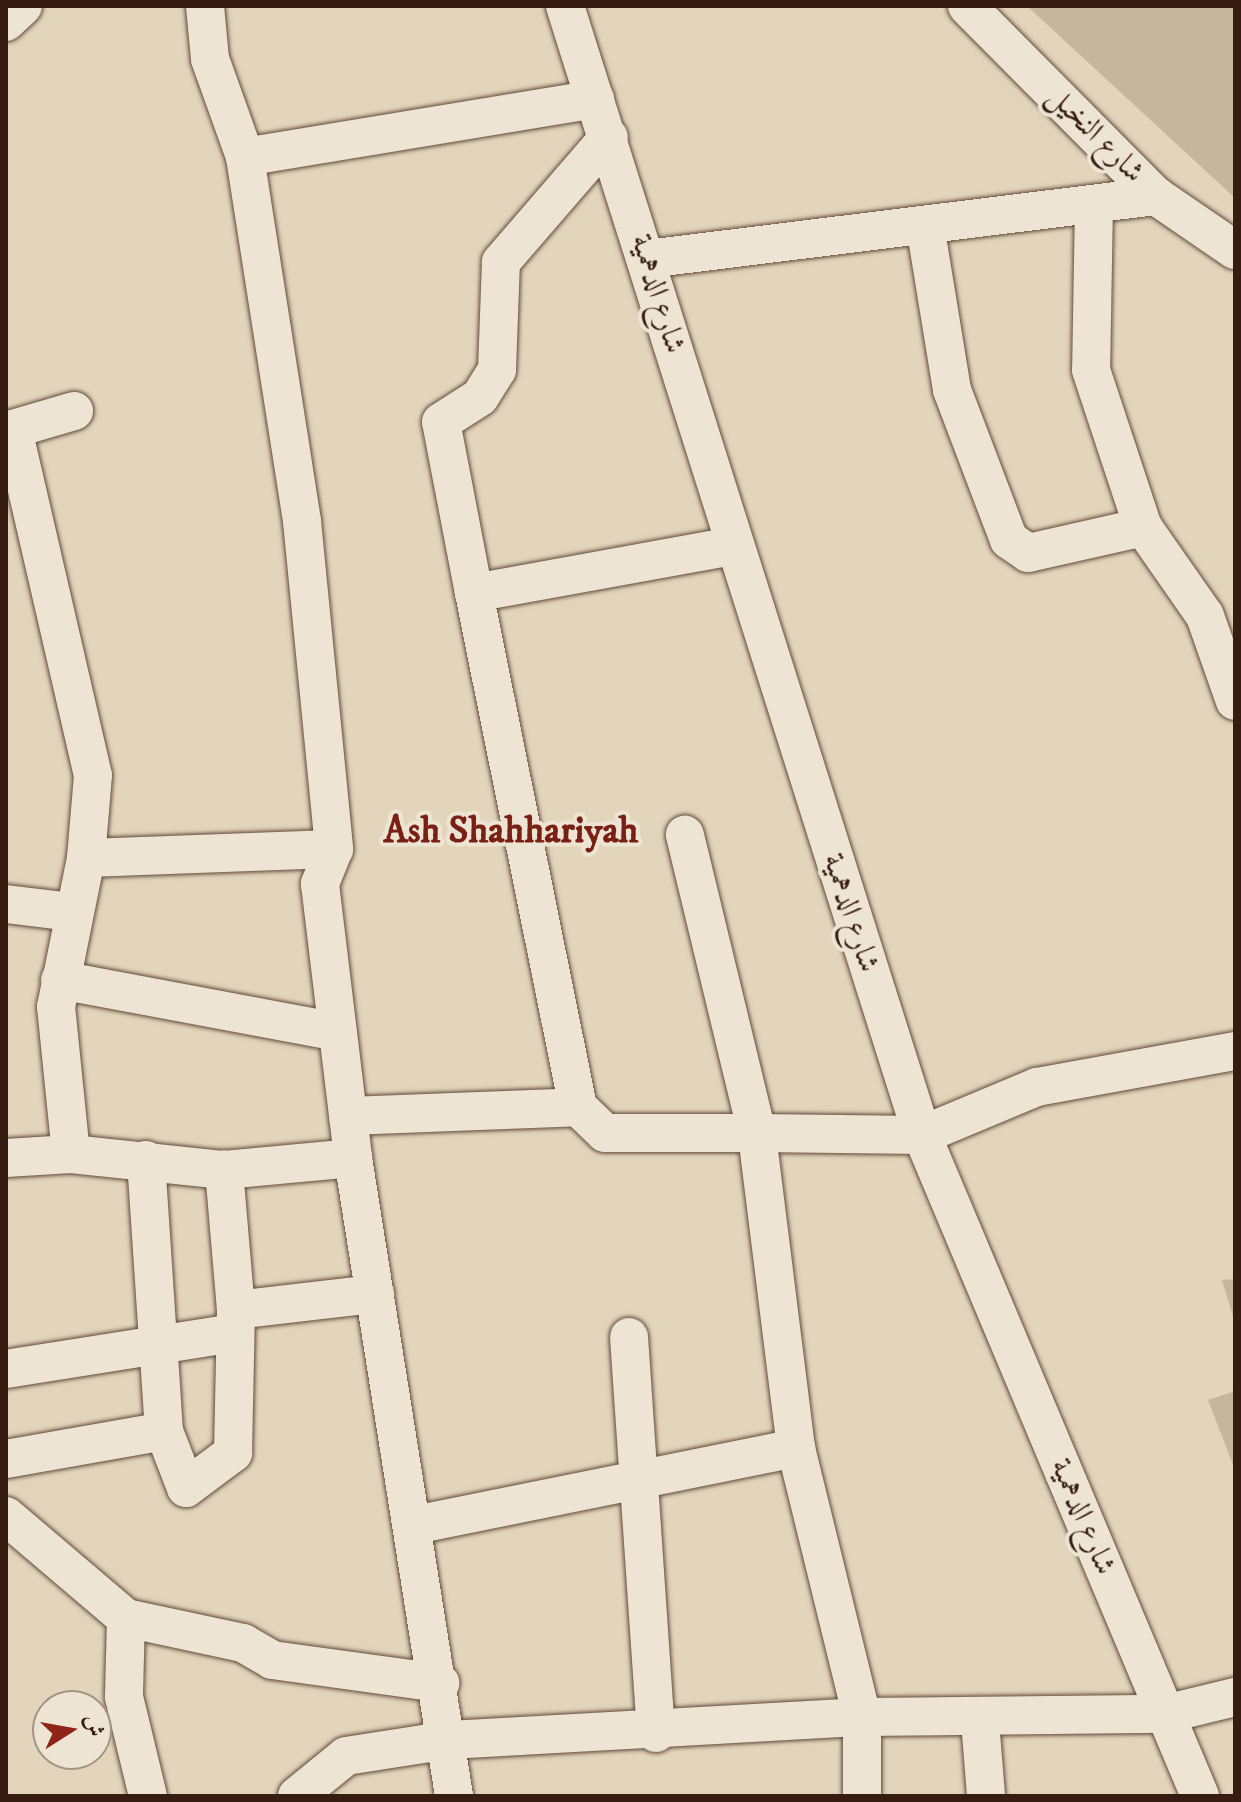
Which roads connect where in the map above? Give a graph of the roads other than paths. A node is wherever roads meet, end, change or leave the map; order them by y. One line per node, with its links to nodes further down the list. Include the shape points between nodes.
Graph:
1 (23, 6): 5 (street)
2 (205, 6): 8 (street, via 210,59)
3 (565, 6): 6 (street, شارع الدهمية)
4 (967, 6): 9 (street, شارع النخيل)
5 (6, 22)
6 (595, 99): 7 (street, شارع الدهمية); 8 (street)
7 (609, 137): 13 (street, شارع الدهمية); 18 (street, via 501,262 497,370 480,397 441,422)
8 (245, 157): 21 (street, via 302,521)
9 (1156, 196): 10 (street); 12 (street, شارع النخيل)
10 (1094, 204): 11 (street); 16 (street, via 1091,370)
11 (925, 225): 13 (street); 16 (street, via 952,390 1009,540 1028,553)
12 (1235, 250)
13 (647, 259): 17 (street, شارع الدهمية)
14 (74, 411): 15 (street)
15 (10, 430): 22 (street, via 93,775)
16 (1143, 527): 19 (street, via 1205,616)
17 (732, 546): 18 (street); 31 (street, شارع الدهمية)
18 (474, 593): 28 (street)
19 (1235, 701)
20 (685, 835): 30 (street)
21 (334, 849): 22 (street); 26 (street, via 320,884)
22 (86, 858): 24 (street)
23 (6, 904): 24 (street)
24 (71, 912): 25 (street)
25 (60, 980): 26 (street); 32 (street, via 56,1007)
26 (337, 1032): 29 (street)
27 (1235, 1051): 31 (street, via 1037,1087)
28 (578, 1107): 29 (street); 30 (street, via 605,1133)
29 (348, 1116): 34 (street)
30 (757, 1133): 31 (street); 43 (street)
31 (922, 1135): 51 (street, شارع الدهمية)
32 (71, 1154): 33 (street); 35 (street)
33 (6, 1158)
34 (353, 1158): 36 (street); 37 (street)
35 (146, 1160): 36 (street); 40 (street)
36 (224, 1170): 38 (street)
37 (375, 1294): 38 (street); 47 (street)
38 (235, 1322): 40 (street); 42 (street, via 233,1453 186,1488)
39 (629, 1337): 45 (street)
40 (155, 1343): 41 (street); 42 (street)
41 (6, 1369)
42 (164, 1431): 44 (street)
43 (796, 1448): 45 (street); 52 (street)
44 (6, 1459)
45 (637, 1479): 47 (street); 54 (street)
46 (6, 1516): 48 (street)
47 (414, 1525): 49 (street)
48 (126, 1618): 49 (street, via 243,1643 272,1660); 57 (street, via 124,1697)
49 (440, 1683): 55 (street)
50 (1235, 1697): 51 (street)
51 (1165, 1714): 53 (street); 61 (street, شارع الدهمية)
52 (862, 1717): 53 (street); 54 (street); 59 (street)
53 (980, 1721): 60 (street)
54 (656, 1733): 55 (street)
55 (449, 1740): 56 (street, via 346,1756); 58 (street)
56 (293, 1795)
57 (148, 1796)
58 (454, 1796)
59 (862, 1796)
60 (986, 1796)
61 (1200, 1796)

